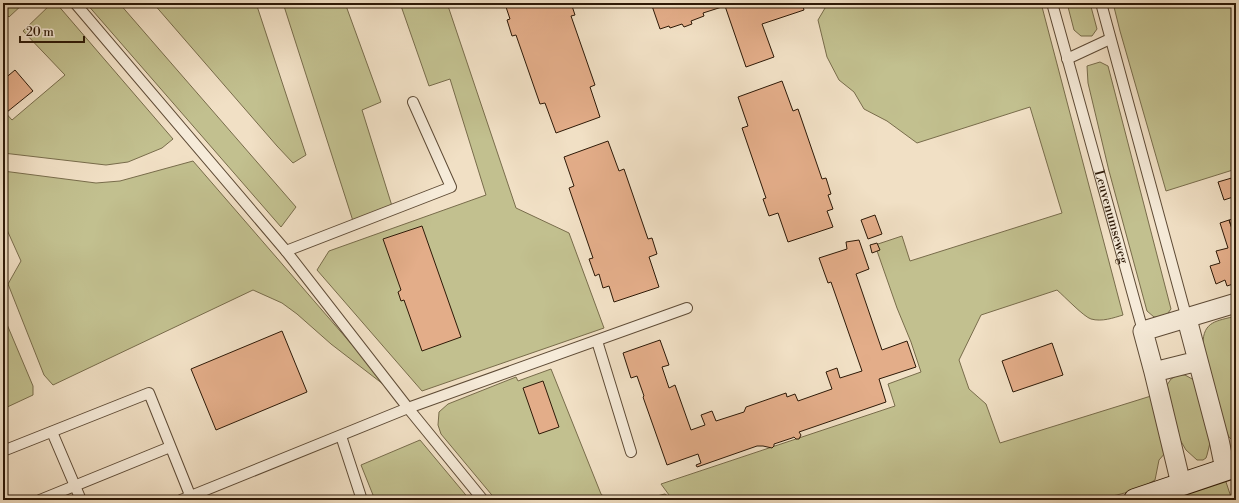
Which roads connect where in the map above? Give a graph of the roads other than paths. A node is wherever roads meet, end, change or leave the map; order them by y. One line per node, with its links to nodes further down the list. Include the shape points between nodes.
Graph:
1 (74, 3): 7 (lane)
2 (1052, 3): 5 (lane, Leuvenumseweg)
3 (1101, 3): 4 (lane)
4 (1110, 39): 5 (lane); 10 (lane)
5 (1067, 59): 11 (lane, Leuvenumseweg)
6 (413, 102): 7 (lane, via 451,187)
7 (286, 251): 15 (lane)
8 (1236, 303): 10 (street)
9 (687, 308): 12 (lane)
10 (1188, 318): 11 (street); 13 (street)
11 (1143, 331): 14 (street)
12 (597, 341): 15 (lane); 20 (lane)
13 (1198, 362): 14 (street); 21 (street, via 1219,440)
14 (1154, 372): 22 (street)
15 (408, 408): 17 (lane); 28 (lane)
16 (52, 432): 18 (lane, via 149,393); 19 (lane); 23 (lane)
17 (341, 436): 24 (lane); 27 (lane)
18 (170, 447): 23 (lane); 24 (lane)
19 (3, 451)
20 (631, 452)
21 (1230, 468): 22 (main road)
22 (1181, 484): 29 (main road)
23 (74, 485): 25 (lane); 26 (lane)
24 (188, 499)
25 (40, 500)
26 (81, 500)
27 (362, 500)
28 (484, 500)
29 (1135, 500)

